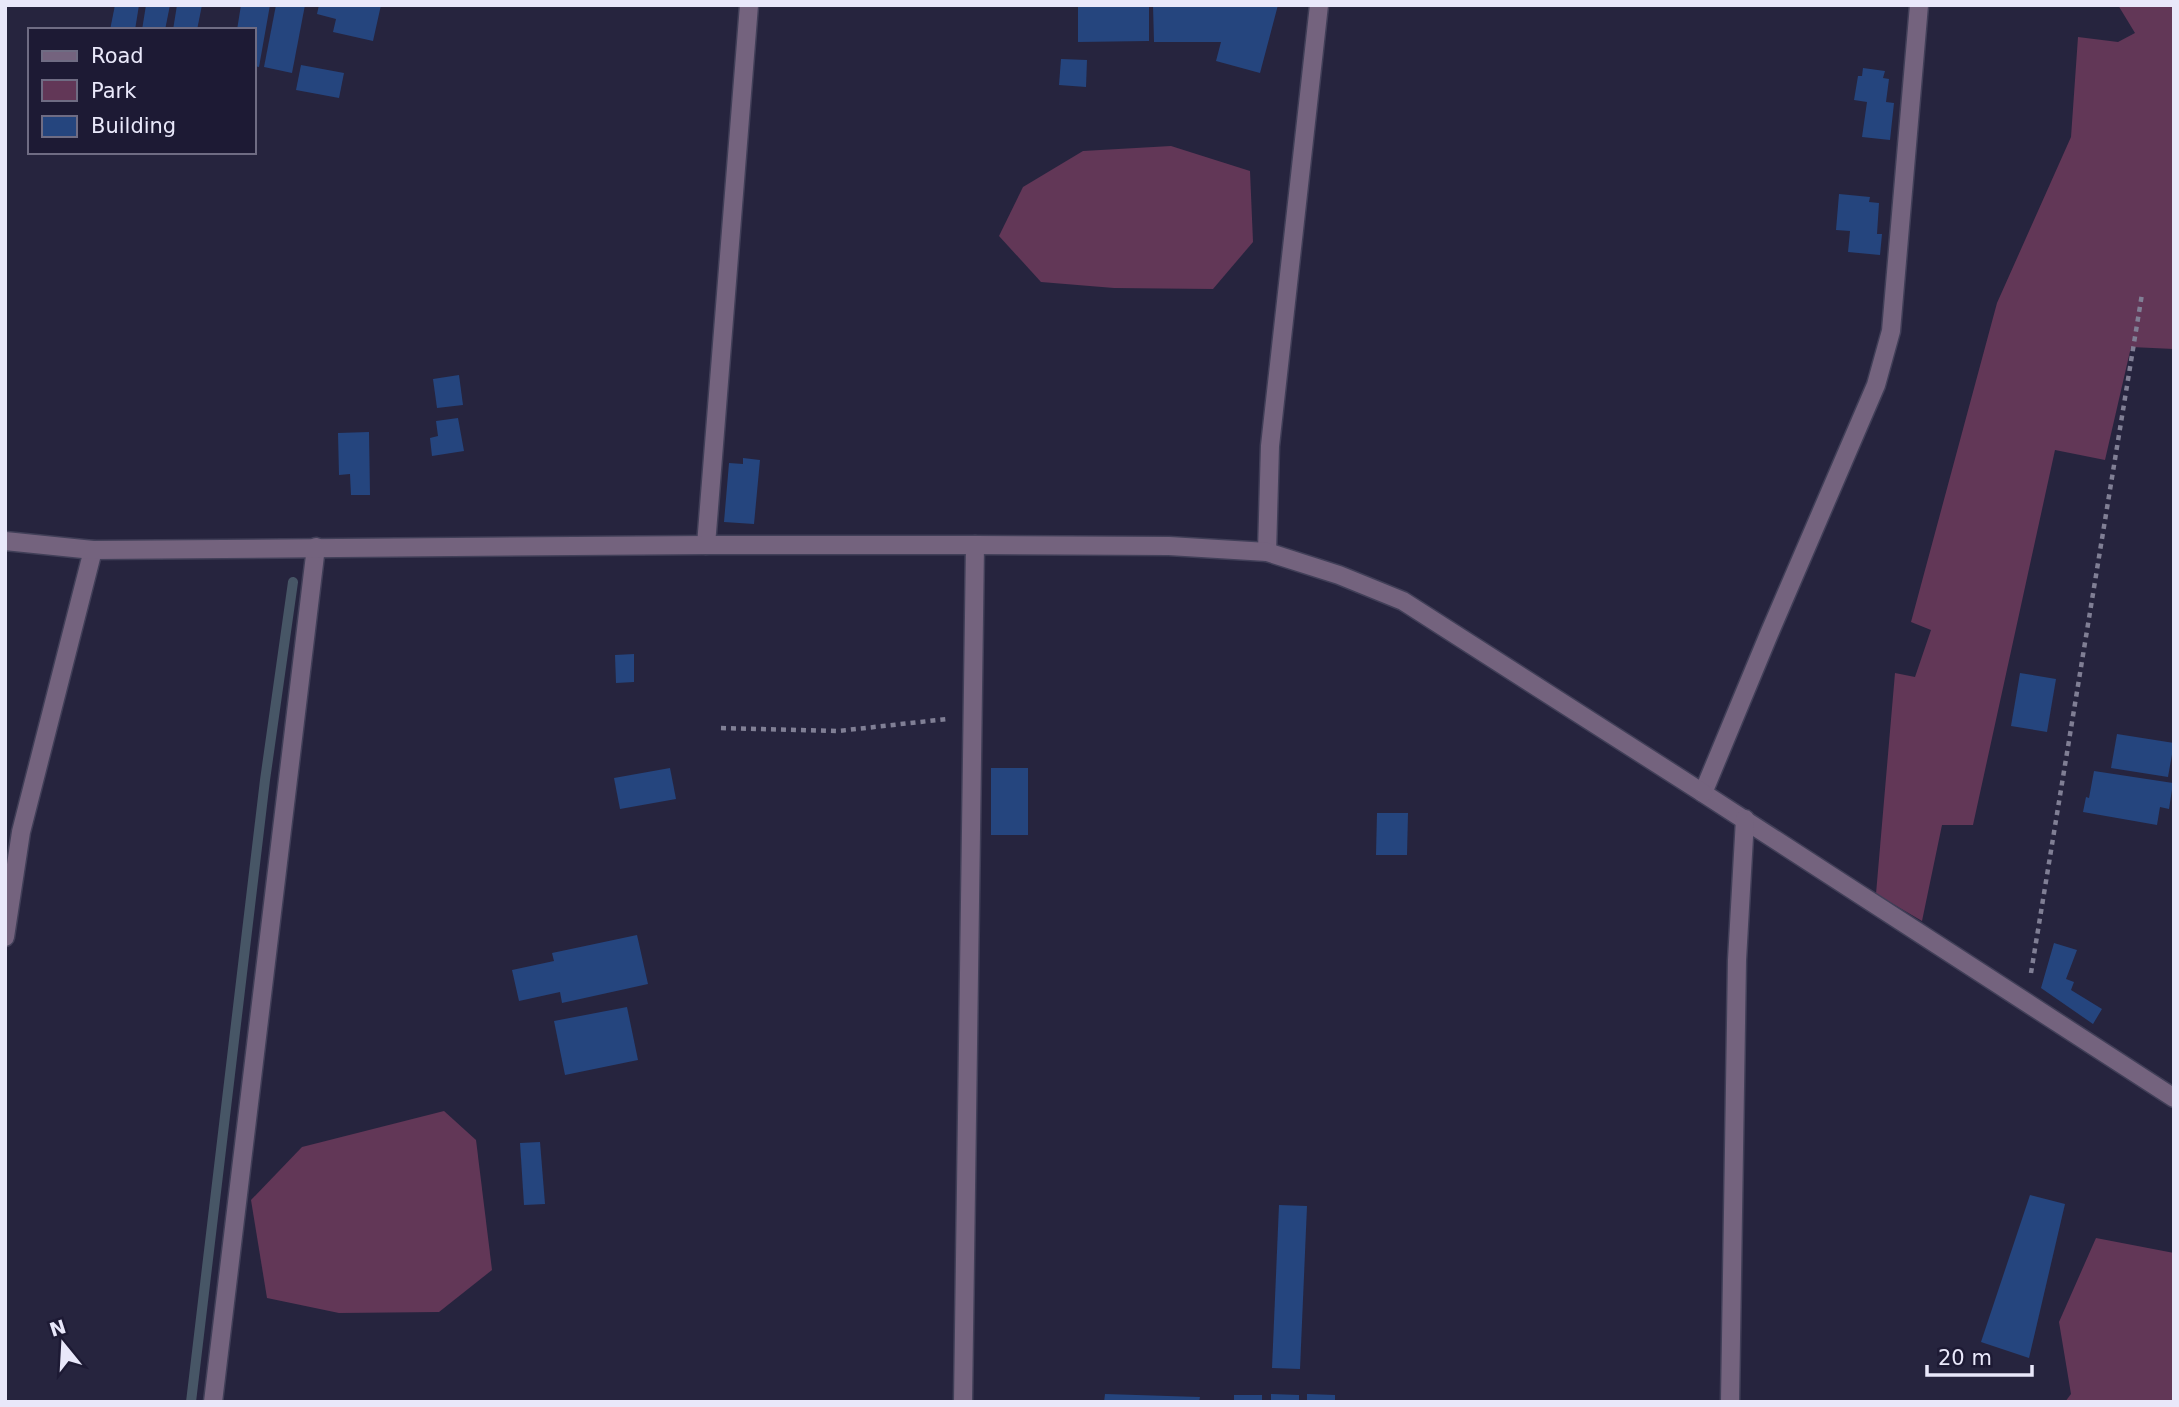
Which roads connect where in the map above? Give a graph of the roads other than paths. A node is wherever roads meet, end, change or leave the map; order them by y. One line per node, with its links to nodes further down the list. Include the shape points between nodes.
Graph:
1 (749, 5): 5 (street)
2 (1319, 5): 9 (street, via 1270,446)
3 (1919, 5): 10 (street, via 1891,331 1876,385)
4 (5, 541): 8 (street)
5 (706, 545): 6 (street); 7 (street)
6 (975, 545): 9 (street, via 1169,546); 15 (street)
7 (316, 548): 8 (street); 14 (street)
8 (93, 550): 12 (street, via 21,832)
9 (1267, 552): 10 (street, via 1403,601)
10 (1703, 793): 11 (street)
11 (1745, 819): 13 (street); 16 (street, via 1737,960)
12 (5, 937)
13 (2174, 1098)
14 (213, 1402)
15 (963, 1402)
16 (1730, 1402)

